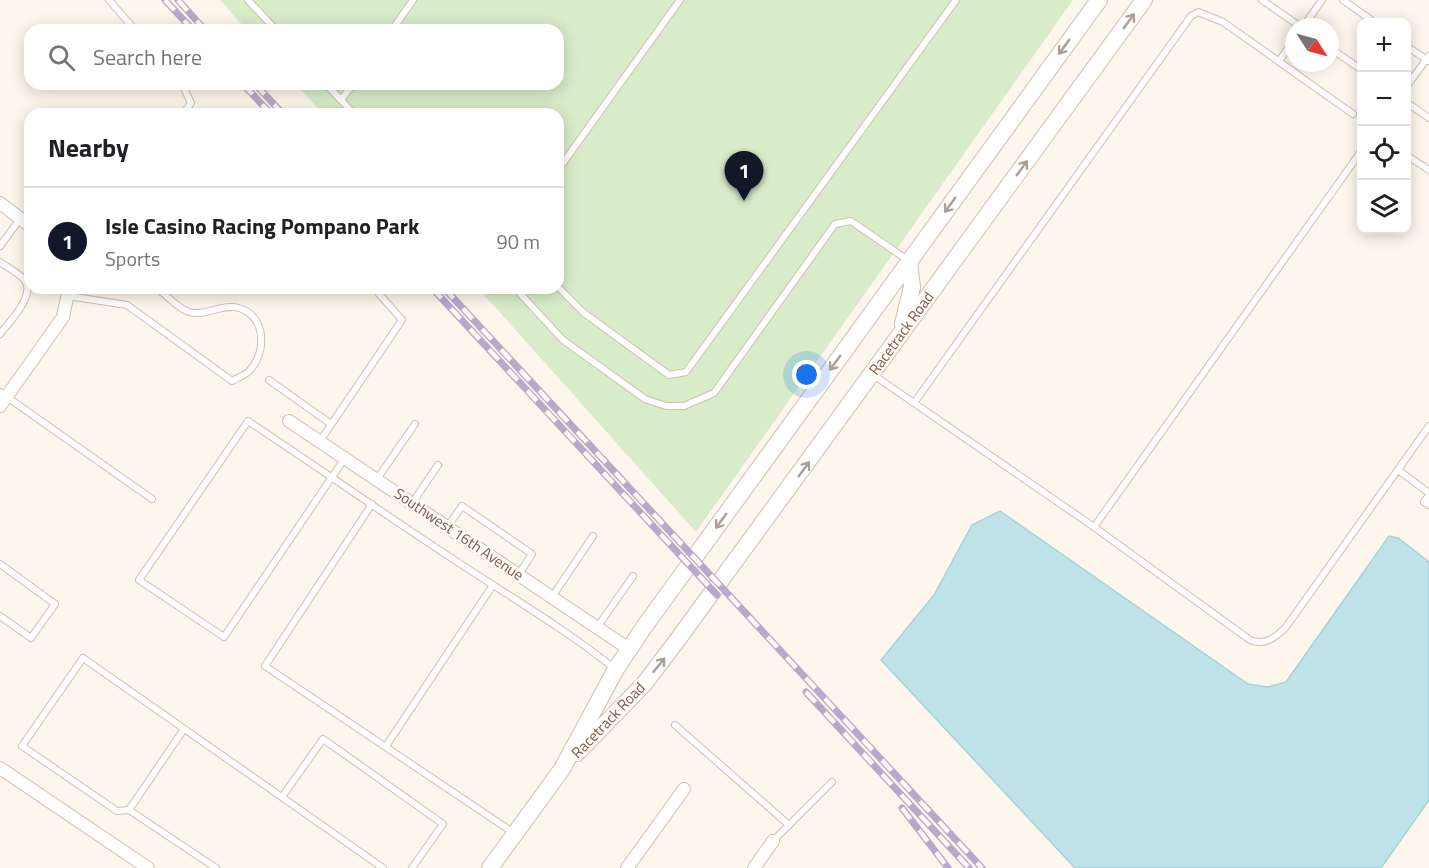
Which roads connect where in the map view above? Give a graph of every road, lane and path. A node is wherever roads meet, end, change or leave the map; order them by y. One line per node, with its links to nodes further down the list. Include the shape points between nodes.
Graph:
1 (109, 0): 14 (lane)
2 (248, 0): 15 (lane)
3 (413, 0): 16 (lane)
4 (680, 0): 35 (lane)
5 (956, 0): 44 (lane, via 686,372 669,375 584,314)
6 (1099, 0): 41 (street, Racetrack Road, one-way to 41)
7 (1144, 0): 52 (street, Racetrack Road, one-way to 7)
8 (1262, 0): 11 (lane)
9 (1322, 0): 12 (lane)
10 (1343, 0): 13 (lane)
11 (1289, 18)
12 (1309, 18)
13 (1368, 18)
14 (130, 24)
15 (270, 24)
16 (396, 24)
17 (1411, 48): 20 (lane)
18 (1285, 53): 21 (lane)
19 (1339, 54): 22 (lane)
20 (1428, 59): 23 (lane)
21 (1279, 61): 31 (lane); 56 (lane, via 1223,22 1198,12 1191,16)
22 (1357, 67)
23 (1411, 82)
24 (185, 90): 29 (lane, via 191,103)
25 (332, 90): 27 (lane)
26 (348, 90): 27 (lane)
27 (341, 100): 30 (lane)
28 (1411, 105): 32 (lane)
29 (187, 108)
30 (348, 108)
31 (1353, 114)
32 (1429, 118)
33 (1357, 157): 73 (lane)
34 (1411, 158): 36 (lane)
35 (564, 162)
36 (1429, 170)
37 (0, 203): 38 (street)
38 (24, 221)
39 (24, 223): 40 (lane)
40 (0, 246)
41 (909, 261): 50 (lane, via 851,221 835,224 714,393 684,406 666,406 645,399 563,340); 52 (street, via 912,287); 82 (street, Racetrack Road, one-way to 82)
42 (0, 262): 43 (lane)
43 (24, 279)
44 (564, 292)
45 (25, 294): 51 (lane)
46 (69, 294): 55 (street, via 63,317)
47 (78, 294): 48 (lane, via 127,305 232,381 248,373 259,356 263,338 250,314 239,308 192,313)
48 (163, 294)
49 (379, 294): 58 (lane, via 402,320)
50 (521, 294)
51 (0, 334)
52 (901, 334): 53 (street, Racetrack Road)
53 (872, 374): 56 (lane); 88 (street, Racetrack Road, one-way to 53, via 661,663)
54 (269, 380): 58 (lane)
55 (2, 398): 68 (lane)
56 (914, 403): 73 (lane)
57 (289, 421): 61 (street, Southwest 16th Avenue)
58 (331, 424): 61 (lane)
59 (415, 424): 66 (lane)
60 (1429, 426): 64 (lane)
61 (319, 442): 62 (street, Southwest 16th Avenue)
62 (345, 458): 65 (lane); 66 (street, Southwest 16th Avenue)
63 (438, 465): 69 (lane)
64 (1398, 470): 67 (lane); 73 (lane, via 1286,627 1259,644)
65 (332, 477): 65 (lane, via 224,637 139,580 248,421); 70 (lane)
66 (377, 479): 69 (street, Southwest 16th Avenue)
67 (1429, 494): 71 (lane)
68 (152, 499)
69 (412, 502): 72 (street, Southwest 16th Avenue)
70 (372, 504): 78 (lane); 86 (lane, via 265,666)
71 (1426, 504)
72 (448, 526): 76 (street, Southwest 16th Avenue); 76 (lane, via 462,506 532,554)
73 (1094, 527)
74 (593, 536): 79 (lane)
75 (0, 564): 80 (lane, via 55,604 31,638)
76 (519, 574): 79 (street, Southwest 16th Avenue)
77 (633, 576): 81 (lane)
78 (493, 585): 83 (lane); 86 (lane)
79 (552, 597): 81 (street, Southwest 16th Avenue)
80 (0, 616)
81 (598, 626): 82 (street, Southwest 16th Avenue)
82 (629, 649): 83 (street, Racetrack Road)
83 (616, 669): 88 (street, Racetrack Road)
84 (675, 725): 93 (lane)
85 (184, 729): 91 (lane); 92 (lane); 92 (lane, via 83,658 22,747 117,811)
86 (386, 746): 94 (lane)
87 (0, 768): 97 (street)
88 (562, 769): 94 (street)
89 (832, 782): 93 (lane)
90 (684, 789): 102 (street)
91 (282, 798): 99 (lane); 100 (lane, via 323,739 443,824)
92 (129, 810): 98 (lane)
93 (789, 825): 95 (lane)
94 (515, 834): 101 (street)
95 (773, 841): 96 (street)
96 (757, 867)
97 (148, 868)
98 (216, 868)
99 (383, 868)
100 (412, 868)
101 (490, 868)
102 (627, 868)

